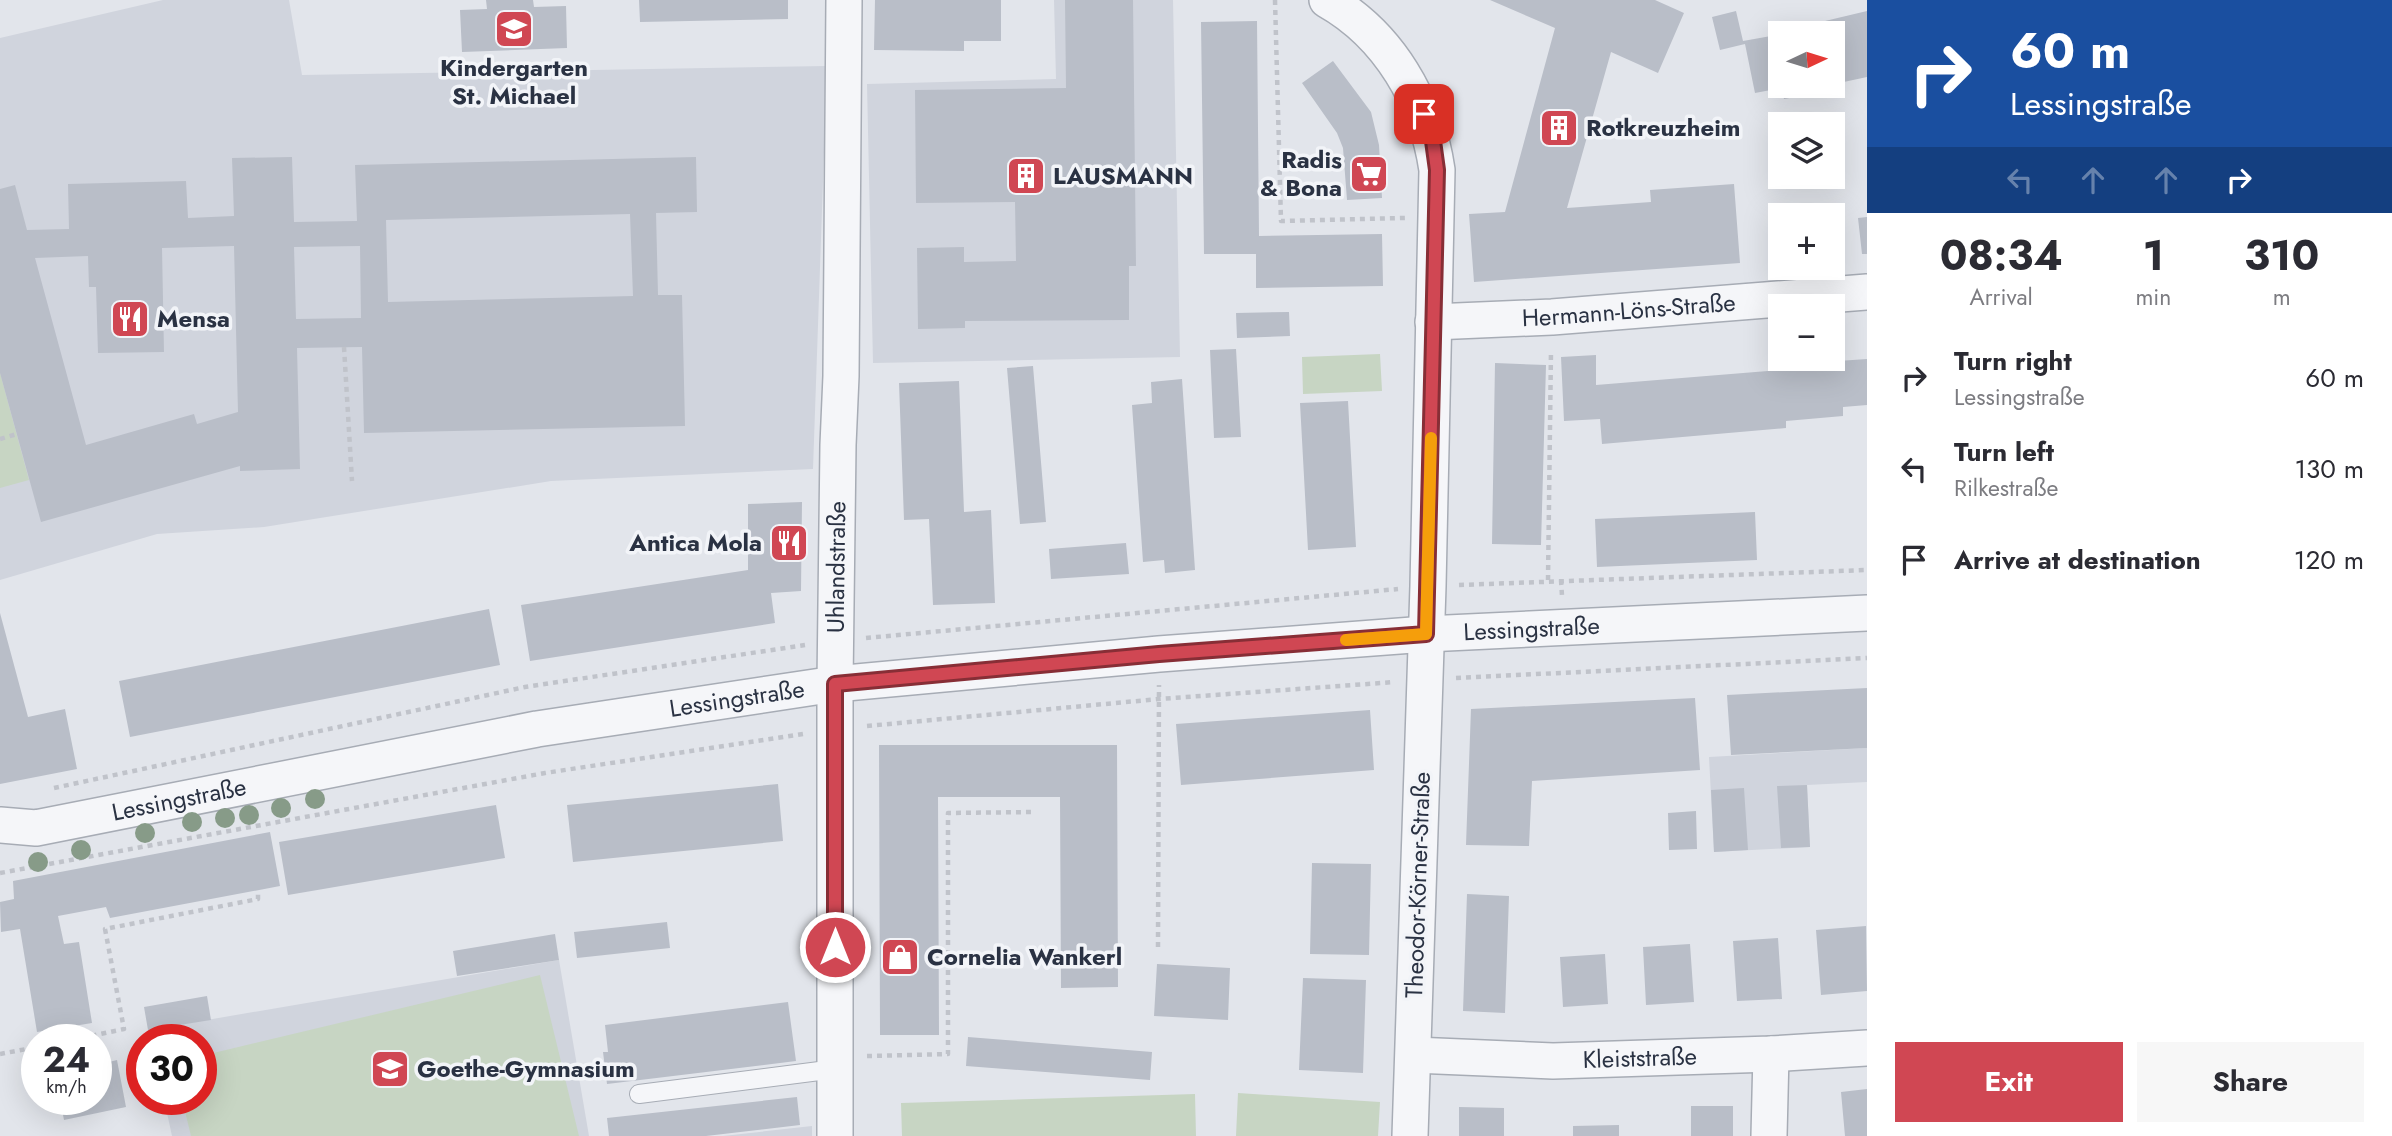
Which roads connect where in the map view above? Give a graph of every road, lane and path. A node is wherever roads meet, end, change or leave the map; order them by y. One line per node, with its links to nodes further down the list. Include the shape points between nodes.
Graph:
1 (844, 0): 18 (street, Uhlandstraße)
2 (1275, 0): 4 (path, via 1281,221)
3 (1327, 0): 4 (street, Theodor-Körner-Straße, via 1349,12 1376,39 1401,71 1424,114 1437,170)
4 (1437, 217): 7 (street, Theodor-Körner-Straße)
5 (1867, 292): 6 (street, Hermann-Löns-Straße)
6 (1552, 317): 7 (street, Hermann-Löns-Straße); 12 (path)
7 (1433, 322): 14 (street, Theodor-Körner-Straße)
8 (344, 347): 11 (path)
9 (17, 434): 10 (path)
10 (0, 439)
11 (352, 481)
12 (1548, 580)
13 (1867, 613): 14 (street, Lessingstraße)
14 (1426, 634): 15 (street, Lessingstraße); 17 (street, Theodor-Körner-Straße)
15 (1159, 654): 18 (street, Lessingstraße); 19 (path)
16 (1867, 658): 17 (path)
17 (1425, 680): 19 (path); 35 (street, Theodor-Körner-Straße)
18 (835, 684): 20 (street, Uhlandstraße); 23 (street, Lessingstraße, via 537,729)
19 (1159, 699): 20 (path); 29 (path)
20 (835, 729): 25 (path, via 545,773); 36 (street, Uhlandstraße)
21 (1035, 812): 36 (path, via 948,813 948,1054)
22 (0, 825): 23 (street, Lessingstraße)
23 (36, 828): 24 (street, Lessingstraße)
24 (0, 846)
25 (0, 873)
26 (258, 890): 28 (path, via 257,899)
27 (160, 910): 28 (path)
28 (161, 918): 30 (path, via 105,929 124,1029)
29 (1158, 947)
30 (112, 1032)
31 (1867, 1048): 34 (street, Kleiststraße)
32 (21, 1050): 33 (path)
33 (0, 1054)
34 (1771, 1054): 35 (street, Kleiststraße, via 1553,1061); 40 (street)
35 (1413, 1055): 39 (street, Theodor-Körner-Straße)
36 (835, 1063): 37 (lane); 38 (street, Uhlandstraße)
37 (639, 1094)
38 (835, 1136)
39 (1410, 1136)
40 (1769, 1136)

